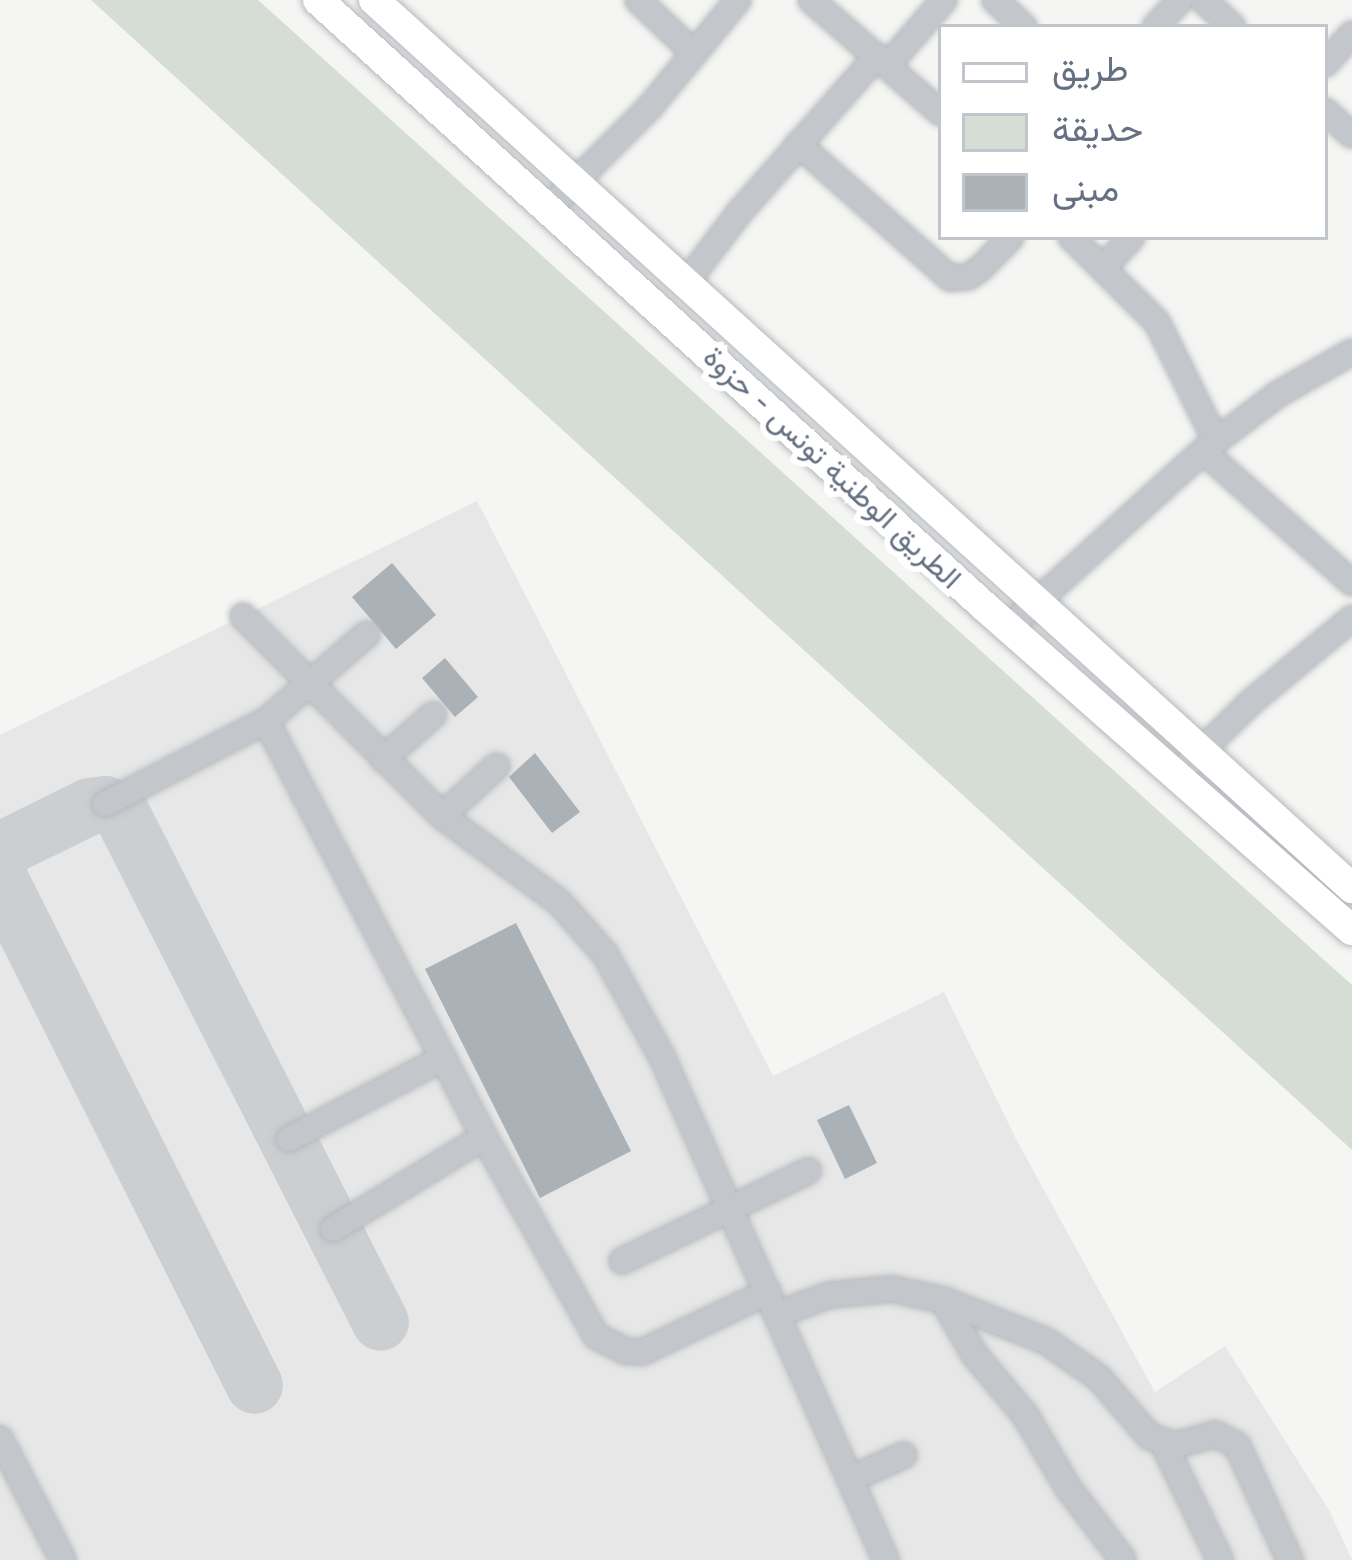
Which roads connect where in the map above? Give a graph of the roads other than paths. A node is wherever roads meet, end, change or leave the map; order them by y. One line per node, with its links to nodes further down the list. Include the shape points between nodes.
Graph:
1 (318, 0): 22 (main road, الطريق الوطنية تونس - حزوة)
2 (374, 0): 21 (main road, الطريق الوطنية تونس - حزوة)
3 (638, 0): 14 (street)
4 (738, 0): 14 (street)
5 (811, 0): 15 (street)
6 (944, 0): 15 (street)
7 (995, 0): 10 (street)
8 (1180, 0): 11 (street)
9 (1208, 2): 12 (street)
10 (1021, 24)
11 (1158, 24)
12 (1230, 24)
13 (1352, 34): 16 (street)
14 (694, 52): 21 (street)
15 (883, 61): 17 (street); 20 (street)
16 (1328, 61)
17 (938, 110)
18 (1328, 114): 19 (street)
19 (1352, 135)
20 (798, 144): 23 (street, via 950,278 968,277); 27 (street)
21 (576, 182): 22 (street); 27 (main road, الطريق الوطنية تونس - حزوة)
22 (550, 207): 34 (main road, الطريق الوطنية تونس - حزوة)
23 (1008, 240)
24 (1074, 240): 26 (street)
25 (1129, 240): 26 (street)
26 (1103, 268): 29 (street, via 1157,322)
27 (686, 283): 31 (main road, الطريق الوطنية تونس - حزوة)
28 (1352, 352): 29 (street)
29 (1209, 446): 30 (street); 31 (street)
30 (1352, 583)
31 (1035, 602): 34 (street); 40 (main road, الطريق الوطنية تونس - حزوة)
32 (243, 616): 36 (street)
33 (1352, 618): 40 (street)
34 (1010, 627): 40 (main road, الطريق الوطنية تونس - حزوة)
35 (368, 634): 36 (street)
36 (310, 686): 38 (street); 39 (street)
37 (433, 715): 39 (street)
38 (266, 721): 42 (street); 46 (street)
39 (383, 759): 43 (street)
40 (1190, 763): 44 (main road, الطريق الوطنية تونس - حزوة); 45 (main road, الطريق الوطنية تونس - حزوة)
41 (497, 766): 43 (street)
42 (105, 804)
43 (442, 816): 50 (street, via 559,902 605,954 645,1021)
44 (1352, 888)
45 (1352, 930)
46 (443, 1058): 47 (street); 48 (street)
47 (484, 1137): 51 (street); 54 (street, via 587,1323 610,1346 659,1347)
48 (289, 1139)
49 (808, 1172): 50 (street)
50 (731, 1209): 52 (street); 54 (street)
51 (333, 1229)
52 (622, 1261)
53 (943, 1300): 54 (street, via 862,1289); 56 (street, via 1073,1357); 62 (street)
54 (773, 1303): 58 (street)
55 (0, 1439): 60 (street)
56 (1163, 1443): 59 (street, via 1215,1434 1237,1445); 63 (street)
57 (904, 1455): 58 (street)
58 (851, 1479): 61 (street)
59 (1288, 1559)
60 (63, 1560)
61 (886, 1560)
62 (1124, 1560)
63 (1220, 1560)

